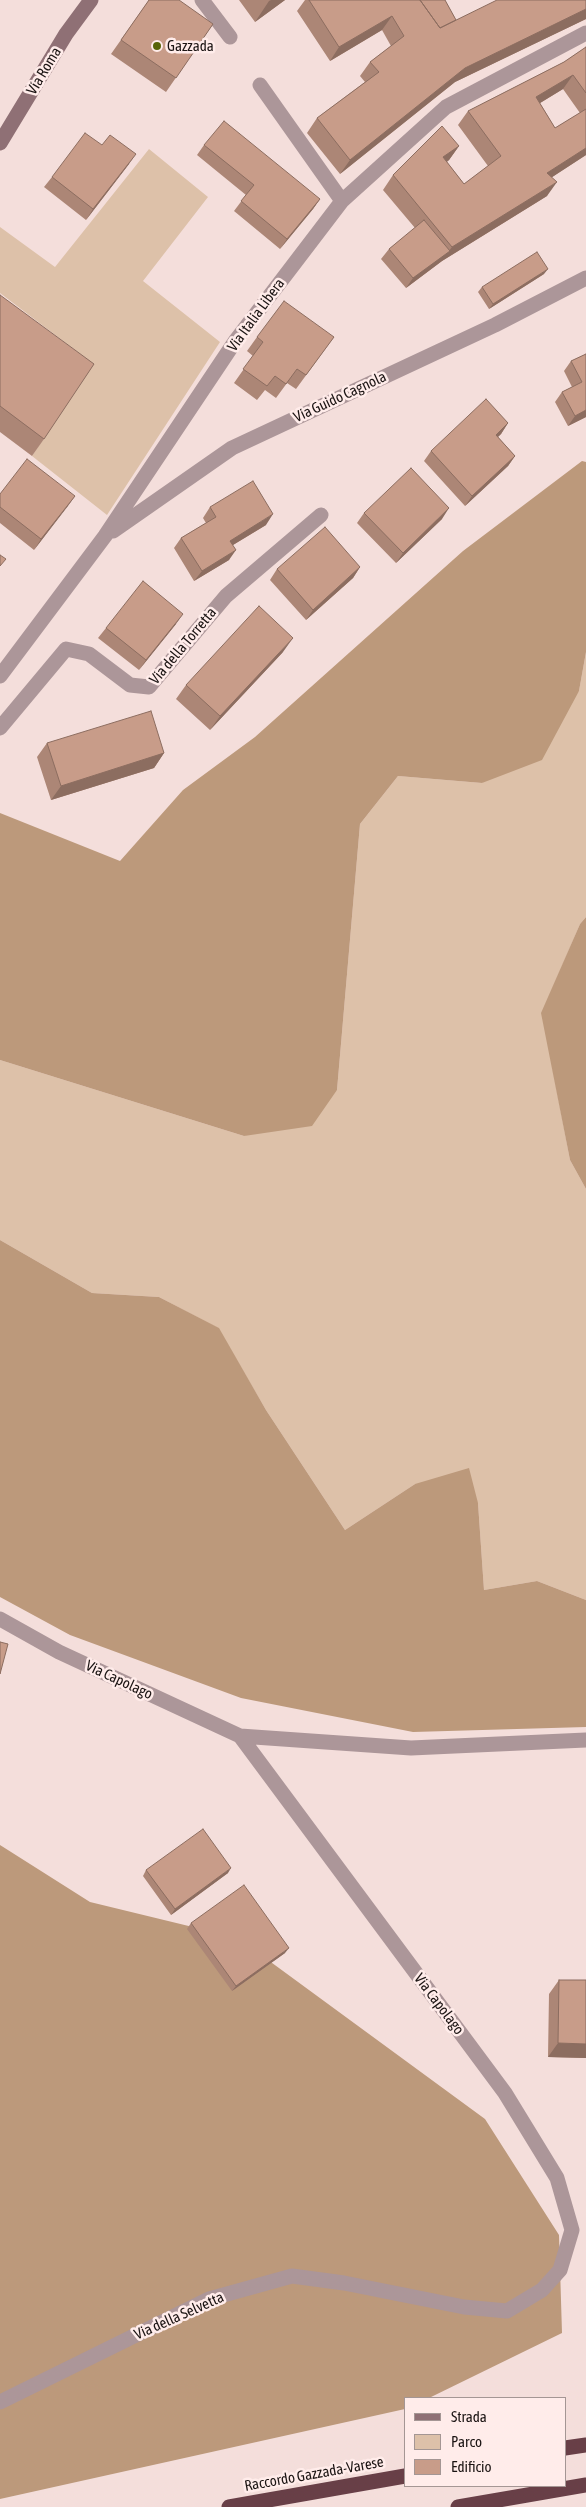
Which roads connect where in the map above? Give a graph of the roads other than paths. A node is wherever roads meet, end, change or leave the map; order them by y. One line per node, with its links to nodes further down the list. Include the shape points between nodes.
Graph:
1 (91, 0): 6 (main road, Via Roma, via 66,34)
2 (202, 0): 4 (street)
3 (586, 33): 7 (street, Via Italia Libera, via 446,107)
4 (230, 38)
5 (260, 85): 7 (street)
6 (0, 143)
7 (342, 201): 10 (street, Via Italia Libera, via 236,340)
8 (586, 278): 10 (street, Via Guido Cagnola, via 495,325 232,448)
9 (321, 515): 12 (street, Via della Torretta, via 226,596 149,687 130,685 89,654 66,649)
10 (105, 536): 11 (street, Via Italia Libera)
11 (0, 676)
12 (0, 728)
13 (0, 1619): 14 (street, Via Capolago, via 59,1652)
14 (240, 1736): 15 (street, Via Capolago, via 411,1748); 16 (street, Via Capolago, via 505,2093 556,2178 572,2230 560,2270)
15 (586, 1740)
16 (542, 2290): 17 (street, Via della Selvetta, via 507,2311 464,2307 292,2276 209,2299)
17 (0, 2402)
18 (586, 2444): 19 (highway)
19 (566, 2448)
20 (404, 2476): 22 (highway, Raccordo Gazzada-Varese)
21 (586, 2485): 23 (highway)
22 (229, 2507)
23 (458, 2507)

